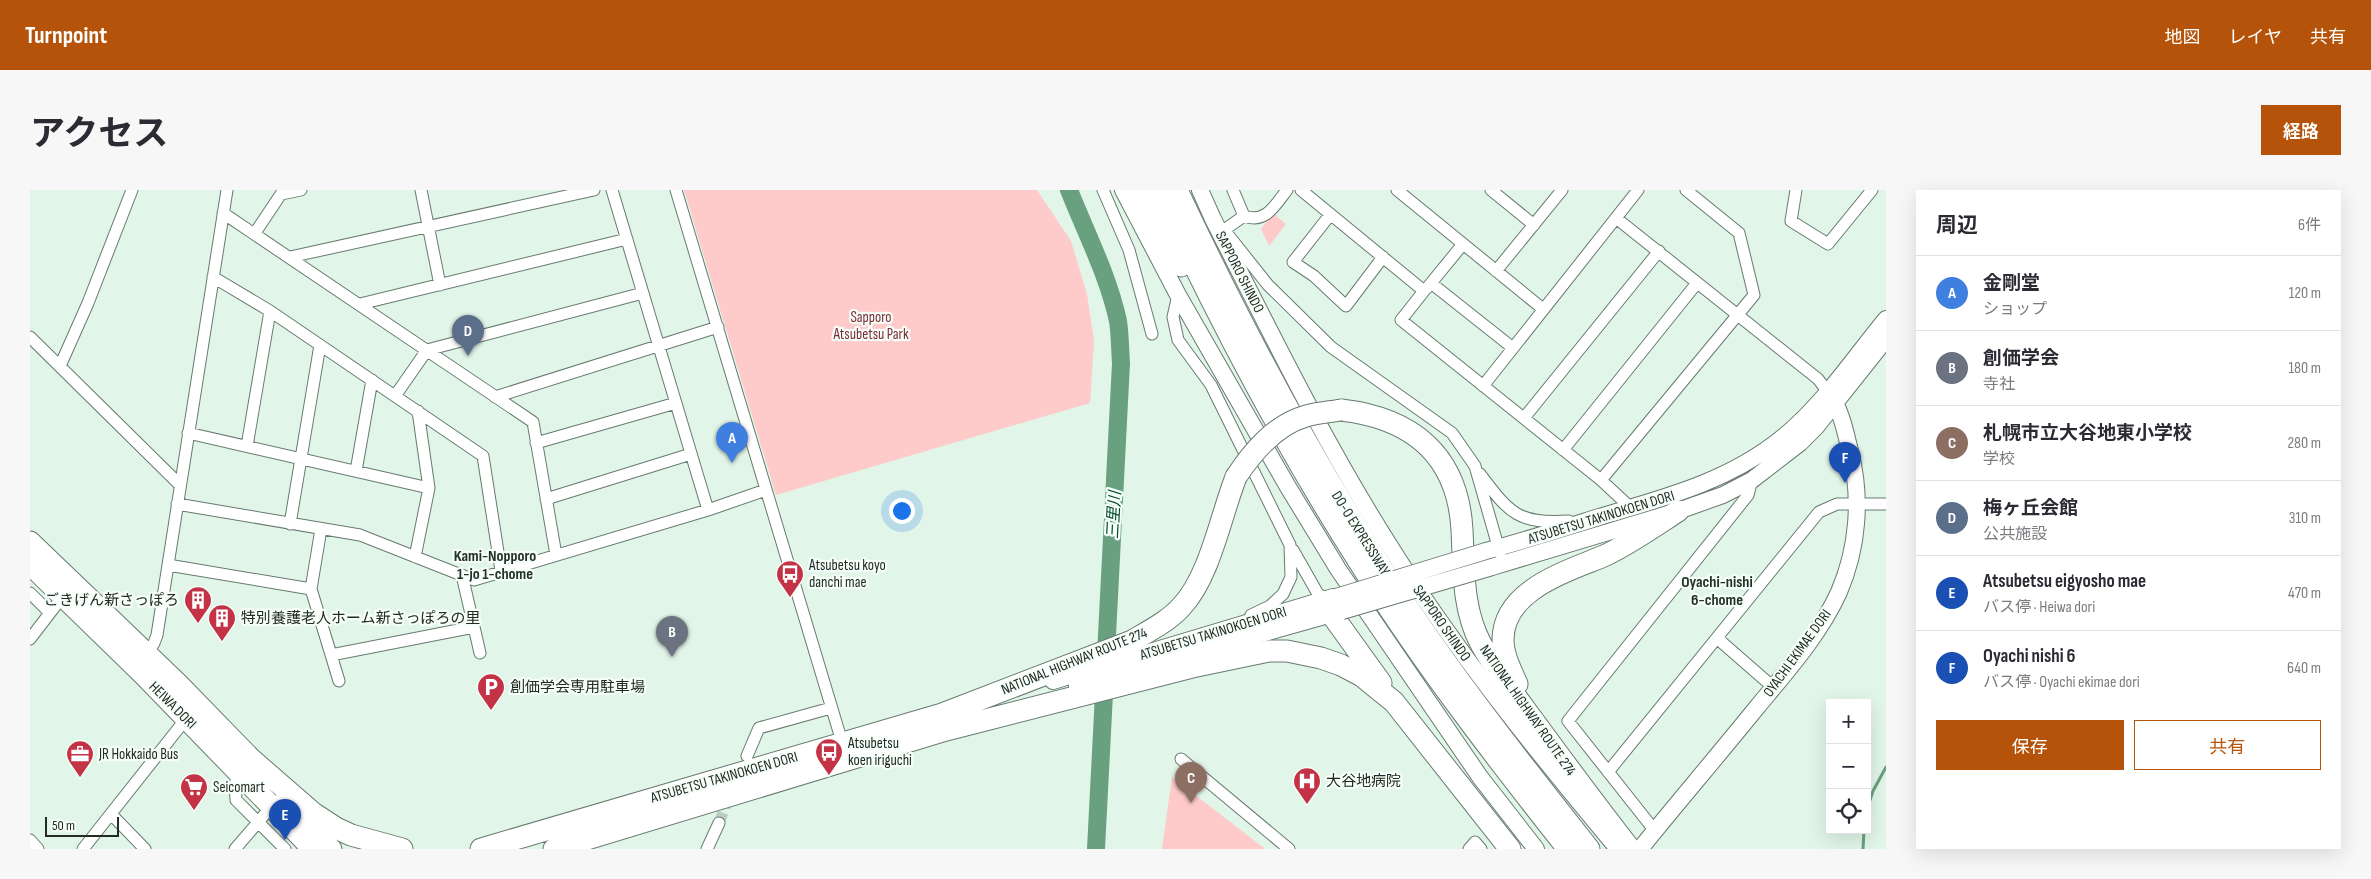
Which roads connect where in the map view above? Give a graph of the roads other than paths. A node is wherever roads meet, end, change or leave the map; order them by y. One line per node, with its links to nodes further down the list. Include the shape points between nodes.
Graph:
1 (132, 190): 57 (street)
2 (227, 190): 24 (street)
3 (301, 190): 31 (street, via 281,194)
4 (421, 190): 30 (street)
5 (594, 190): 30 (street)
6 (612, 190): 32 (street)
7 (676, 190): 49 (street)
8 (1103, 190): 50 (street, via 1129,250)
9 (1124, 190): 43 (street)
10 (1139, 190): 58 (highway, via 1166,242)
11 (1158, 190): 58 (highway, DO-O EXPRESSWAY)
12 (1177, 190): 148 (highway, DO-O EXPRESSWAY, via 1261,362 1374,556 1477,704)
13 (1200, 190): 28 (street, SAPPORO SHINDO)
14 (1233, 190): 26 (street)
15 (1287, 190): 26 (street, via 1267,215 1253,219)
16 (1301, 190): 25 (street)
17 (1397, 190): 33 (street)
18 (1491, 190): 29 (street)
19 (1562, 190): 29 (street)
20 (1638, 190): 27 (street)
21 (1686, 190): 47 (street, via 1740,233 1754,295)
22 (1796, 190): 23 (street, via 1791,221 1828,244)
23 (1872, 190)
24 (223, 213): 31 (street); 38 (street)
25 (1330, 215): 36 (street); 36 (street, via 1293,262 1314,276 1346,306)
26 (1244, 216): 28 (street)
27 (1616, 218): 34 (street); 45 (street)
28 (1218, 225): 73 (street, via 1268,285 1331,347 1452,434); 149 (street, SAPPORO SHINDO, via 1323,434 1393,551 1503,709)
29 (1534, 225): 37 (street)
30 (428, 227): 35 (street); 40 (street)
31 (255, 233): 35 (street)
32 (627, 239): 40 (street); 42 (street)
33 (1463, 244): 37 (street); 41 (street)
34 (1659, 251): 39 (street); 66 (street)
35 (290, 257): 44 (street)
36 (1383, 257): 41 (street)
37 (1496, 271): 45 (street)
38 (213, 276): 46 (street); 67 (street)
39 (1697, 283): 47 (street); 70 (street)
40 (440, 285): 44 (street)
41 (1428, 287): 55 (street); 60 (street, via 1401,320)
42 (643, 293): 54 (street); 56 (street)
43 (1178, 295): 91 (street, via 1173,317 1178,340 1211,385); 146 (street, via 1338,569 1475,770)
44 (360, 304): 56 (street)
45 (1544, 309): 55 (street)
46 (270, 311): 53 (street); 69 (street)
47 (1738, 316): 62 (street, via 1818,379); 75 (street)
48 (1886, 318): 62 (street, ATSUBETSU TAKINOKOEN DORI)
49 (718, 327): 54 (street); 79 (street)
50 (1152, 334)
51 (30, 337): 57 (street)
52 (1886, 339): 62 (street, ATSUBETSU TAKINOKOEN DORI)
53 (320, 345): 59 (street); 72 (street)
54 (658, 346): 63 (street); 64 (street)
55 (1513, 348): 60 (street)
56 (427, 350): 61 (street); 63 (street)
57 (60, 366): 77 (street)
58 (1245, 368): 147 (highway, DO-O EXPRESSWAY, via 1293,455 1368,576 1457,704)
59 (372, 380): 61 (street); 74 (street)
60 (1483, 386): 66 (street)
61 (395, 396): 65 (street)
62 (1832, 396): 76 (street, ATSUBETSU TAKINOKOEN DORI, via 1816,427); 82 (street, OYACHI EKIMAE DORI, via 1856,476); 84 (street, ATSUBETSU TAKINOKOEN DORI, via 1783,437 1738,467 1694,489)
63 (495, 397): 68 (street, via 532,422)
64 (676, 403): 68 (street); 71 (street)
65 (418, 412): 78 (street); 97 (street, via 483,456)
66 (1524, 418): 70 (street)
67 (188, 432): 69 (street); 77 (street)
68 (536, 443): 80 (street)
69 (247, 446): 72 (street)
70 (1563, 450): 75 (street)
71 (691, 454): 80 (street); 85 (street)
72 (301, 459): 74 (street); 88 (street)
73 (1475, 466): 87 (street, via 1499,499 1530,521 1543,523); 94 (street)
74 (356, 471): 78 (street)
75 (1601, 480): 84 (street)
76 (1752, 480): 86 (street, ATSUBETSU TAKINOKOEN DORI, via 1723,495); 124 (street, via 1748,495 1568,720)
77 (180, 484): 81 (street)
78 (429, 488): 93 (street)
79 (766, 490): 85 (street); 116 (street)
80 (546, 498): 92 (street)
81 (177, 504): 88 (street); 96 (street)
82 (1857, 504): 83 (street); 107 (street, via 1837,504 1819,512); 113 (street, OYACHI EKIMAE DORI, via 1851,555 1839,592 1822,624)
83 (1886, 504)
84 (1631, 508): 87 (street, ATSUBETSU TAKINOKOEN DORI)
85 (708, 510): 92 (street)
86 (1678, 511): 94 (street, ATSUBETSU TAKINOKOEN DORI); 119 (highway, via 1608,554 1545,582 1521,599 1512,612 1503,640 1508,664)
87 (1598, 518): 94 (street, ATSUBETSU TAKINOKOEN DORI)
88 (290, 524): 89 (street)
89 (321, 529): 93 (street, via 360,536); 99 (street)
90 (30, 542): 110 (highway, HEIWA DORI)
91 (1290, 545): 102 (street); 105 (street, via 1291,577 1283,594 1270,606)
92 (556, 555): 97 (street)
93 (415, 557): 98 (street)
94 (1495, 558): 102 (street, ATSUBETSU TAKINOKOEN DORI, bridge)
95 (30, 564): 101 (highway, HEIWA DORI)
96 (168, 564): 99 (street); 110 (street, via 157,635)
97 (501, 572): 98 (street, via 474,580)
98 (462, 575): 104 (street)
99 (311, 589): 109 (street)
100 (30, 593): 103 (street)
101 (63, 596): 103 (street); 110 (highway, HEIWA DORI)
102 (1332, 606): 105 (street, ATSUBETSU TAKINOKOEN DORI); 111 (street, ATSUBETSU TAKINOKOEN DORI); 115 (highway)
103 (50, 613): 106 (street)
104 (474, 627): 108 (street); 109 (street)
105 (1216, 632): 111 (street, ATSUBETSU TAKINOKOEN DORI)
106 (30, 639)
107 (1718, 639): 113 (street); 124 (street)
108 (480, 653)
109 (331, 655): 112 (street)
110 (141, 661): 117 (highway, HEIWA DORI)
111 (1136, 669): 114 (highway, NATIONAL HIGHWAY ROUTE 274); 115 (highway, NATIONAL HIGHWAY ROUTE 274, via 1288,651 1341,665 1362,676)
112 (339, 682)
113 (1773, 687): 130 (street, OYACHI EKIMAE DORI)
114 (1051, 688): 118 (highway, NATIONAL HIGHWAY ROUTE 274); 118 (highway, NATIONAL HIGHWAY ROUTE 274); 119 (highway, NATIONAL HIGHWAY ROUTE 274, bridge, via 1161,624 1182,607 1210,556 1236,476 1253,452 1288,424 1305,416 1341,410 1365,413 1402,426 1437,456 1449,475 1460,509 1463,567 1473,626 1492,662)
115 (1394, 702): 145 (highway, NATIONAL HIGHWAY ROUTE 274)
116 (831, 708): 120 (street); 121 (street, via 759,728)
117 (192, 712): 123 (highway, HEIWA DORI); 126 (street)
118 (944, 722): 120 (highway, ATSUBETSU TAKINOKOEN DORI); 140 (highway, ATSUBETSU TAKINOKOEN DORI)
119 (1540, 729): 130 (highway, NATIONAL HIGHWAY ROUTE 274)
120 (842, 742): 139 (highway, ATSUBETSU TAKINOKOEN DORI)
121 (747, 756)
122 (1181, 759): 142 (street)
123 (249, 765): 125 (highway, HEIWA DORI); 127 (street, via 235,784 236,800); 137 (main road); 138 (highway, via 324,821 351,835)
124 (1608, 772): 130 (street)
125 (272, 806): 127 (street); 136 (highway, HEIWA DORI)
126 (111, 814): 132 (street); 133 (street)
127 (257, 821): 134 (street); 135 (street)
128 (719, 823): 141 (street)
129 (30, 840): 131 (street)
130 (1643, 842)
131 (38, 849)
132 (83, 849)
133 (145, 849)
134 (235, 849)
135 (285, 849)
136 (313, 849)
137 (332, 849)
138 (402, 849)
139 (481, 849)
140 (554, 849)
141 (707, 849)
142 (1289, 849)
143 (1469, 849): 144 (street, via 1475,842)
144 (1481, 849)
145 (1510, 849)
146 (1536, 849)
147 (1568, 849)
148 (1589, 849)
149 (1618, 849)

